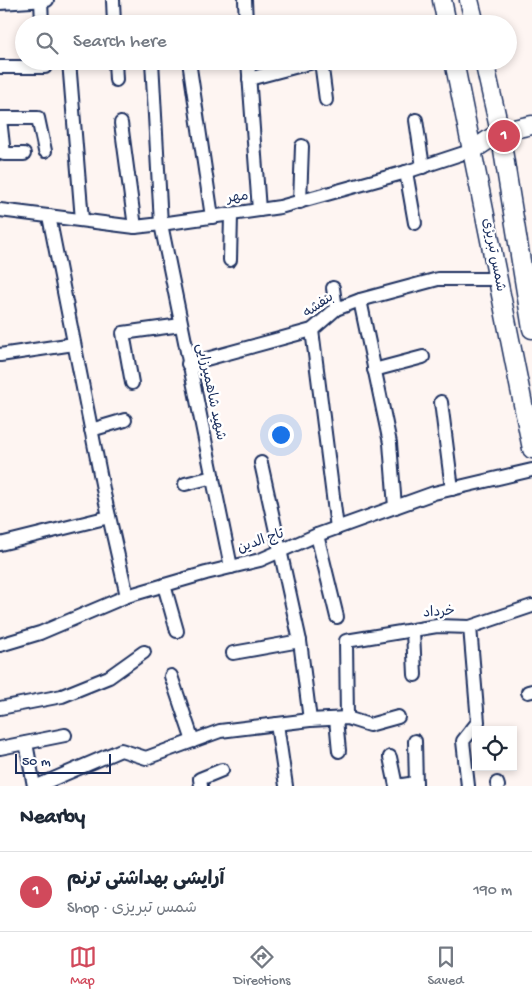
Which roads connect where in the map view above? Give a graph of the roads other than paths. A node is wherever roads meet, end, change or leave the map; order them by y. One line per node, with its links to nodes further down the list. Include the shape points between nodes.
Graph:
1 (40, 0): 2 (street); 7 (street); 8 (street)
2 (47, 0)
3 (113, 0): 9 (street)
4 (245, 0): 10 (street)
5 (442, 0): 11 (main road)
6 (469, 0): 12 (main road)
7 (0, 3)
8 (41, 15)
9 (114, 15)
10 (246, 15)
11 (444, 15)
12 (473, 15)
13 (0, 67): 14 (street)
14 (15, 67)
15 (70, 70): 44 (street)
16 (115, 70): 25 (street)
17 (152, 70): 46 (street, شهید شاهمیرزایی)
18 (190, 70): 43 (street)
19 (248, 70): 24 (street)
20 (284, 70): 24 (street)
21 (321, 70): 26 (street)
22 (456, 70): 33 (main road, شمس تبریزی)
23 (486, 70): 31 (main road, شمس تبریزی)
24 (249, 79): 40 (street)
25 (116, 80)
26 (326, 100)
27 (0, 118): 34 (street, via 38,118); 35 (street, via 4,154)
28 (416, 120): 36 (street)
29 (121, 123): 47 (street)
30 (532, 125): 31 (main road)
31 (500, 132): 33 (main road); 54 (main road, شمس تبریزی)
32 (302, 146): 38 (street)
33 (473, 150): 36 (street, مهر); 49 (main road, شمس تبریزی)
34 (45, 151)
35 (24, 154)
36 (423, 167): 37 (street, مهر)
37 (406, 172): 38 (street, مهر); 45 (street)
38 (300, 202): 40 (street, مهر)
39 (0, 210): 42 (street, مهر)
40 (259, 210): 41 (street, مهر)
41 (231, 215): 43 (street, مهر); 48 (street)
42 (48, 216): 44 (street, مهر); 56 (street)
43 (212, 217): 46 (street, مهر)
44 (82, 220): 47 (street, مهر)
45 (415, 223)
46 (161, 224): 47 (street, مهر); 53 (street, شهید شاهمیرزایی)
47 (135, 227)
48 (230, 260)
49 (498, 279): 51 (street, بنفشه, via 438,279); 65 (main road, شمس تبریزی)
50 (333, 288): 52 (street)
51 (360, 300): 52 (street, بنفشه); 60 (street)
52 (336, 309): 55 (street, بنفشه)
53 (181, 324): 59 (street, شهید شاهمیرزایی); 61 (street, via 123,333)
54 (532, 329)
55 (312, 330): 59 (street, بنفشه); 73 (street)
56 (74, 344): 57 (street); 64 (street)
57 (0, 355)
58 (423, 357): 60 (street)
59 (188, 364): 68 (street, شهید شاهمیرزایی)
60 (374, 370): 71 (street, via 390,443)
61 (132, 383)
62 (441, 402): 70 (street)
63 (125, 420): 64 (street)
64 (91, 430): 72 (street)
65 (532, 449)
66 (261, 463): 76 (street)
67 (532, 470): 70 (street, تاج الدین)
68 (213, 477): 69 (street); 77 (street, شهید شاهمیرزایی)
69 (185, 484)
70 (452, 489): 71 (street, تاج الدین)
71 (395, 507): 73 (street, تاج الدین)
72 (109, 518): 75 (street); 79 (street)
73 (337, 528): 74 (street, تاج الدین)
74 (317, 535): 76 (street, تاج الدین); 81 (street)
75 (0, 544)
76 (280, 552): 77 (street, تاج الدین); 85 (street)
77 (231, 567): 78 (street, تاج الدین)
78 (164, 585): 79 (street, تاج الدین); 83 (street)
79 (127, 596): 86 (street, تاج الدین, via 40,634)
80 (532, 606): 82 (street, خرداد)
81 (337, 617)
82 (470, 627): 84 (street, خرداد, via 436,626); 108 (street, via 478,722 463,741)
83 (177, 631)
84 (413, 631): 89 (street); 93 (street, خرداد, via 346,641)
85 (300, 641): 88 (street); 94 (street)
86 (0, 645)
87 (144, 652): 91 (street, via 109,677 62,696)
88 (232, 653)
89 (415, 675)
90 (171, 676): 97 (street)
91 (0, 708)
92 (398, 717): 93 (street, via 369,724)
93 (342, 718): 94 (street); 101 (street)
94 (310, 720): 95 (street)
95 (277, 724): 97 (street, via 220,731); 107 (street)
96 (65, 735): 99 (street)
97 (193, 741): 105 (street, via 146,758 121,750)
98 (415, 741): 104 (street)
99 (26, 743): 100 (street); 105 (street)
100 (0, 748)
101 (339, 751)
102 (390, 756): 104 (street, via 396,786)
103 (222, 770): 106 (street, via 200,779)
104 (416, 785)
105 (36, 786)
106 (201, 786)
107 (286, 786)
108 (468, 786)

